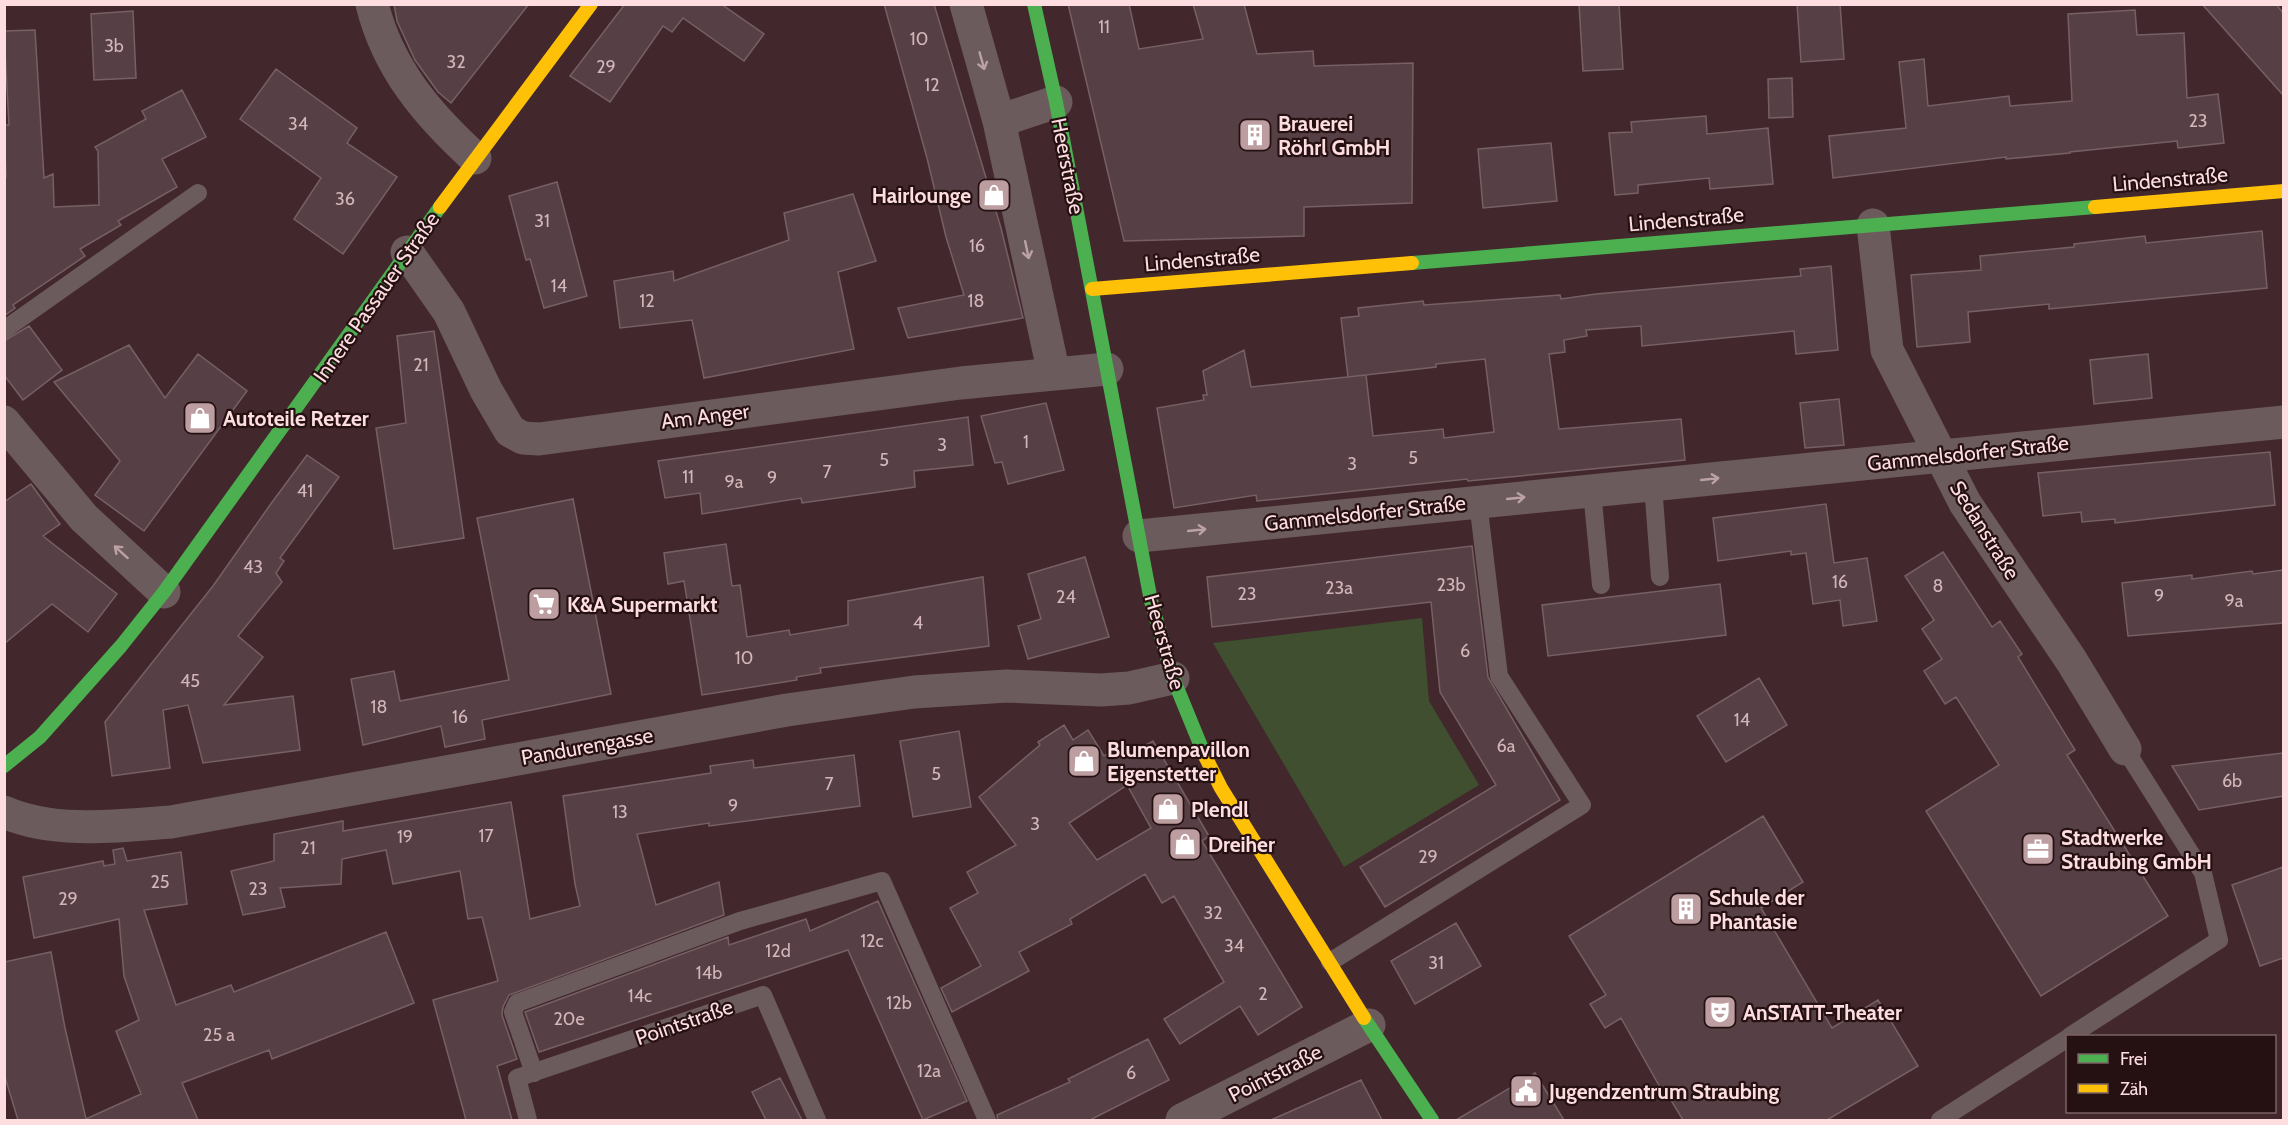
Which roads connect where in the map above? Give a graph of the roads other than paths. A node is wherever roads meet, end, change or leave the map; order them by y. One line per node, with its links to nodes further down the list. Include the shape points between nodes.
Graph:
1 (372, 4): 7 (street, via 387,50 417,100)
2 (591, 4): 7 (street, Innere Passauer Straße)
3 (966, 4): 6 (street, one-way to 6)
4 (1034, 4): 5 (street, Heerstraße)
5 (1056, 102): 6 (street, Heerstraße); 12 (street, Heerstraße)
6 (999, 121): 15 (street, one-way to 15)
7 (475, 159): 11 (street, Innere Passauer Straße)
8 (2283, 191): 10 (street, Lindenstraße)
9 (198, 193): 13 (lane)
10 (1873, 225): 12 (street, Lindenstraße); 18 (street, Sedanstraße, via 1887,350)
11 (407, 252): 15 (street, Am Anger, via 448,312 497,411 510,431 523,438); 25 (street, Innere Passauer Straße)
12 (1092, 289): 14 (street, Heerstraße)
13 (4, 330)
14 (1107, 369): 15 (street, Am Anger); 22 (street, Heerstraße)
15 (1054, 374)
16 (4, 422): 25 (street, one-way to 16, via 84,518)
17 (2283, 422): 18 (street, Gammelsdorfer Straße)
18 (1940, 456): 19 (street, Gammelsdorfer Straße, one-way to 18); 27 (street, Sedanstraße, via 1965,502 2071,660)
19 (1653, 484): 20 (street, Gammelsdorfer Straße); 23 (lane)
20 (1592, 491): 21 (street, Gammelsdorfer Straße, one-way to 20); 24 (lane)
21 (1478, 502): 22 (street, Gammelsdorfer Straße, one-way to 21); 30 (lane, via 1499,676 1582,805)
22 (1139, 536): 26 (street, Heerstraße, via 1151,601)
23 (1660, 577)
24 (1600, 585)
25 (164, 592): 28 (street, Innere Passauer Straße, via 40,737)
26 (1173, 678): 29 (street, Pandurengasse, via 1101,690 965,687 879,697 776,712 171,822 68,825); 30 (street, Heerstraße, via 1221,788)
27 (2125, 749): 32 (lane, via 2203,873 2220,940)
28 (4, 766)
29 (4, 812)
30 (1329, 962): 31 (street, Heerstraße)
31 (1369, 1025): 38 (street, Pointstraße); 39 (street, Heerstraße)
32 (2071, 1035)
33 (2066, 1038): 40 (lane)
34 (534, 1072): 35 (lane, via 517,1078); 36 (lane, Pointstraße, via 763,995); 37 (lane, via 513,1012 517,1003 740,921 882,880)
35 (528, 1120)
36 (817, 1120)
37 (987, 1120)
38 (1182, 1120)
39 (1432, 1120)
40 (1940, 1120)

